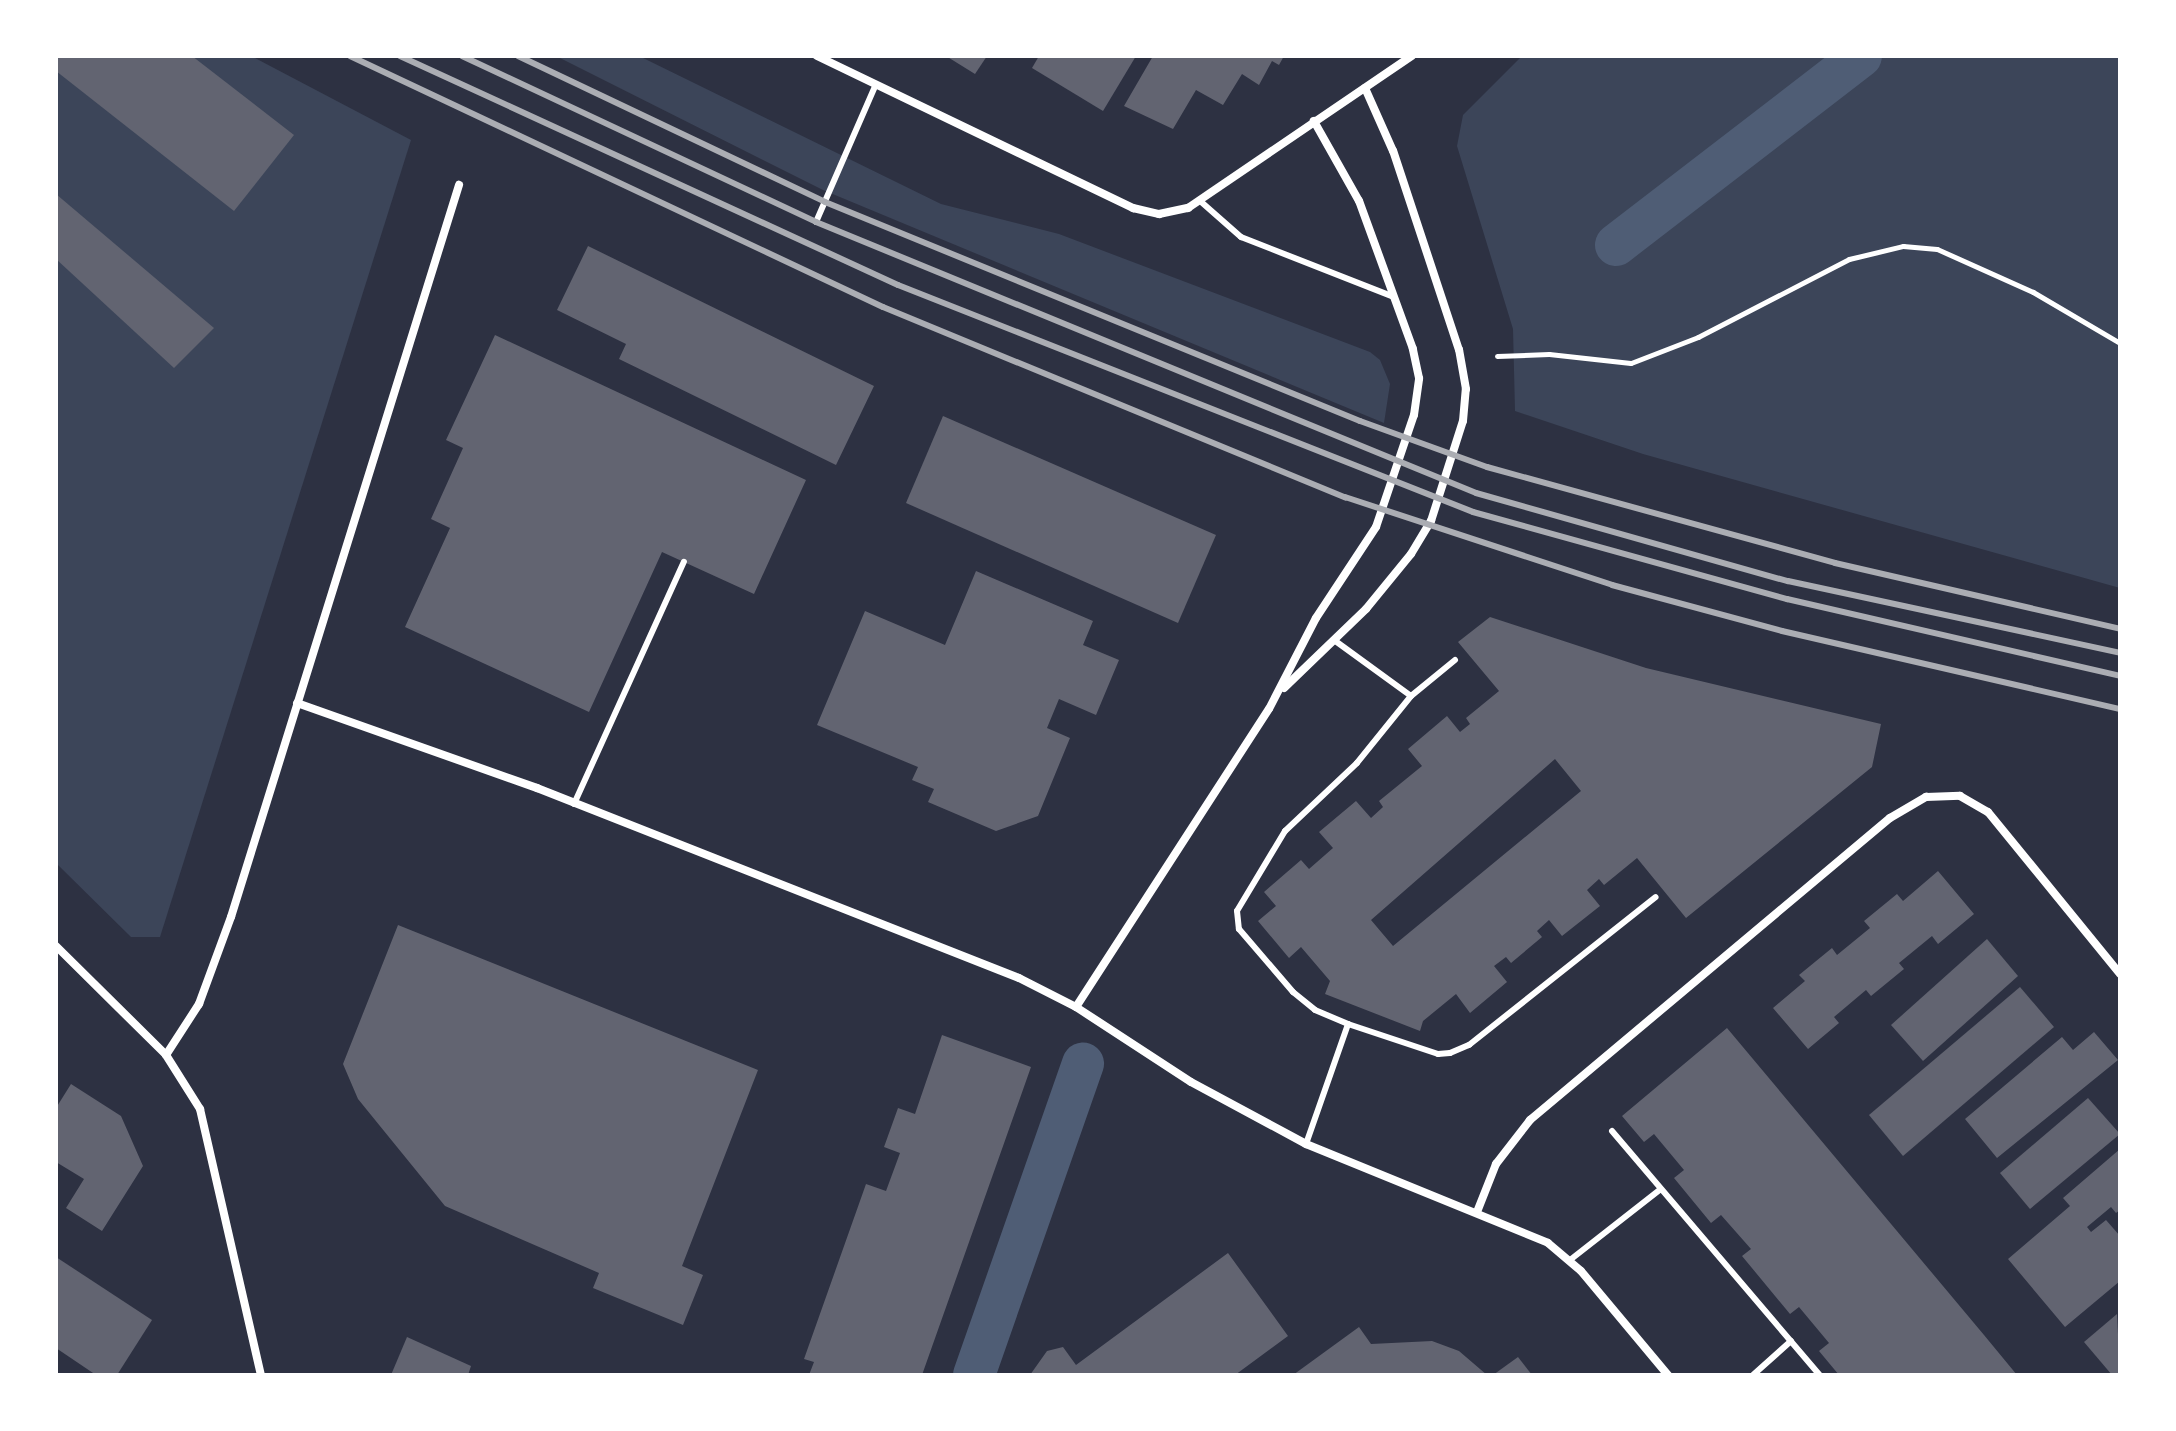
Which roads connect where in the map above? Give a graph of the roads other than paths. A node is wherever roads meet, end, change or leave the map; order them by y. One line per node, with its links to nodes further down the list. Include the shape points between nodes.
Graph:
1 (817, 56): 3 (street)
2 (1412, 56): 4 (street)
3 (876, 84): 7 (street, via 1142,211 1173,213); 8 (lane)
4 (1365, 88): 5 (street); 11 (street, via 1416,214 1466,389 1459,442 1426,530 1383,589)
5 (1314, 121): 7 (street); 9 (street, via 1359,201)
6 (459, 185): 15 (street)
7 (1199, 200): 9 (lane, via 1241,237)
8 (816, 222)
9 (1394, 297): 13 (street, via 1419,378 1409,433 1376,527 1316,618)
10 (684, 562): 16 (lane)
11 (1334, 640): 13 (street); 14 (lane)
12 (1455, 660): 14 (lane)
13 (1277, 694): 20 (street)
14 (1411, 696): 21 (lane, via 1357,763 1285,831 1237,911 1239,929 1293,992 1315,1010)
15 (297, 703): 16 (street); 22 (street, via 208,982)
16 (574, 804): 20 (street, via 1019,978)
17 (1656, 897): 21 (lane, via 1459,1051 1438,1054)
18 (56, 946): 22 (street)
19 (2120, 974): 26 (street, via 1988,812 1976,802 1946,794 1926,797 1890,818 1530,1120 1496,1164)
20 (1076, 1007): 24 (street, via 1191,1082)
21 (1348, 1024): 24 (lane)
22 (166, 1055): 29 (street, via 189,1085 210,1139)
23 (1612, 1131): 25 (lane)
24 (1306, 1144): 26 (street)
25 (1661, 1189): 27 (lane); 28 (lane)
26 (1477, 1212): 27 (street, via 1524,1229)
27 (1570, 1260): 30 (street)
28 (1791, 1341): 31 (lane); 32 (lane)
29 (261, 1375)
30 (1668, 1375)
31 (1753, 1375)
32 (1820, 1375)

